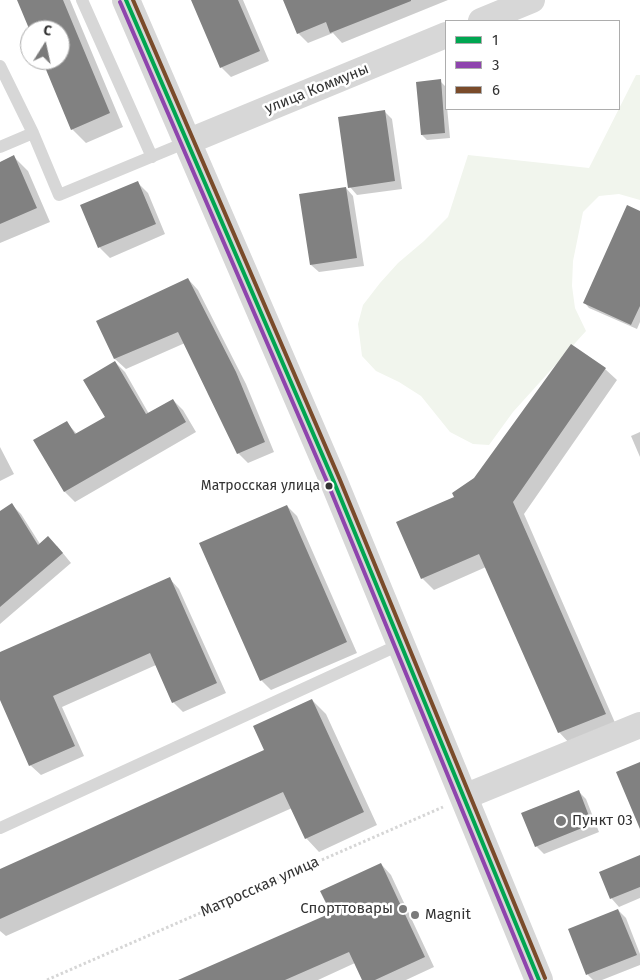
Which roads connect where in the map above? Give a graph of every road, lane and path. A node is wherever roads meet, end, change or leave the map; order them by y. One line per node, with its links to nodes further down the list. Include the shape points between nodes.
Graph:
1 (82, 0): 10 (lane)
2 (126, 0): 8 (street)
3 (532, 0): 4 (street)
4 (482, 20)
5 (445, 35): 8 (street, улица Коммуны)
6 (0, 66): 7 (lane)
7 (33, 133): 9 (lane); 10 (lane, via 59,195)
8 (187, 142): 10 (lane); 11 (street)
9 (0, 147)
10 (152, 157)
11 (401, 644): 13 (street); 14 (lane)
12 (640, 725): 13 (street)
13 (464, 797): 15 (path, Матросская улица); 16 (street)
14 (0, 828)
15 (47, 980)
16 (539, 980)

